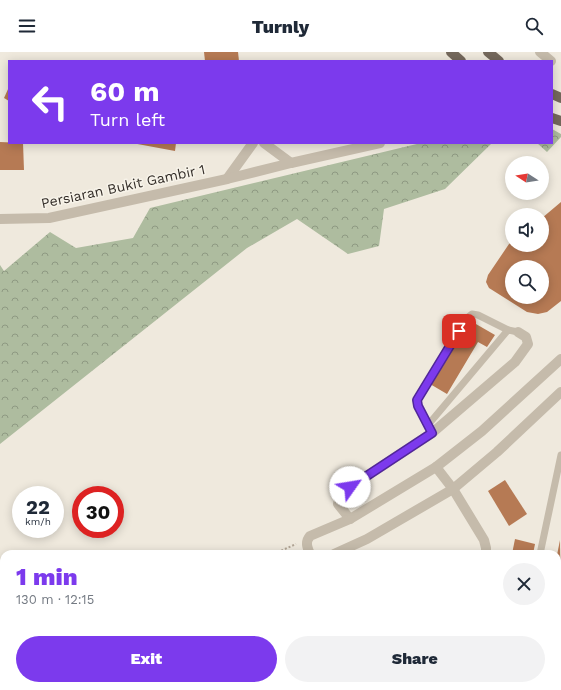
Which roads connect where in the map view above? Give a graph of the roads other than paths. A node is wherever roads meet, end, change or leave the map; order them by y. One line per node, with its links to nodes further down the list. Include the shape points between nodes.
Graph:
1 (451, 52): 4 (main road)
2 (488, 52): 5 (main road)
3 (540, 52): 6 (street)
4 (460, 60)
5 (498, 60)
6 (547, 60)
7 (253, 144): 11 (street, Persiaran Bukit Gambir 1)
8 (265, 144): 10 (street)
9 (376, 144): 10 (street, Persiaran Bukit Gambir 1)
10 (291, 163): 11 (street, Persiaran Bukit Gambir 1)
11 (227, 179): 12 (street, Persiaran Bukit Gambir 1, via 49,218)
12 (0, 219)
13 (508, 330): 14 (lane); 17 (lane); 17 (lane, via 478,315 472,314 467,318 418,397 418,406)
14 (518, 332): 17 (street, via 526,337 528,344 515,362)
15 (561, 359): 19 (street, via 482,431)
16 (559, 397): 20 (street)
17 (430, 429): 21 (street, via 340,496 338,504)
18 (561, 455): 25 (lane)
19 (436, 468): 20 (street); 21 (street)
20 (453, 489): 23 (street, via 367,539); 24 (street, via 484,540)
21 (350, 519): 22 (street, via 310,536 306,545)
22 (308, 550)
23 (343, 550)
24 (486, 550)
25 (541, 550)

